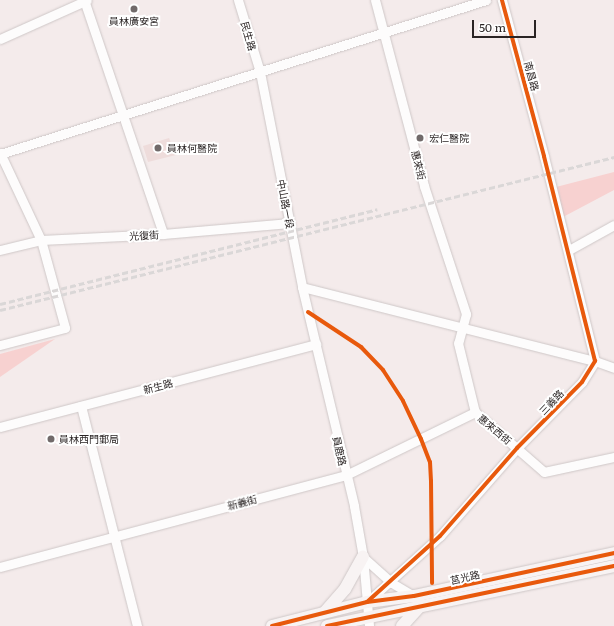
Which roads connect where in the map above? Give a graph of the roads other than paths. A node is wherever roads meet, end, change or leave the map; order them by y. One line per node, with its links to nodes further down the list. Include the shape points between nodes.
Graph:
1 (85, 0): 7 (street); 9 (street)
2 (238, 0): 8 (street, 民生路)
3 (375, 0): 6 (street, 惠來街)
4 (486, 0): 6 (street)
5 (502, 0): 16 (street, 南昌路)
6 (385, 33): 8 (street); 18 (street, 惠來街, via 424,186 466,314)
7 (0, 39)
8 (260, 72): 9 (street); 11 (street, 中山路一段)
9 (124, 116): 10 (street); 13 (street)
10 (0, 154): 14 (street)
11 (290, 223): 13 (street, 光復街); 17 (street, 中山路一段)
12 (614, 225): 16 (street)
13 (163, 234): 14 (street, 光復街)
14 (41, 240): 15 (street, 光復街); 20 (street, via 65,328)
15 (0, 250)
16 (568, 250): 21 (street)
17 (302, 287): 18 (street); 19 (street, 員鹿路)
18 (462, 328): 21 (street); 24 (street, 惠來西街, via 458,343)
19 (316, 344): 23 (street, 新生路); 28 (street, 員鹿路)
20 (0, 345)
21 (595, 361): 22 (street); 26 (street, 三義路, via 582,382)
22 (614, 368)
23 (81, 406): 25 (street, 新生路); 29 (street)
24 (475, 412): 26 (street, 惠來西街); 28 (street, 新義街)
25 (0, 427)
26 (517, 448): 27 (street, 惠來西街, via 544,472); 34 (street, 三義路, via 440,536)
27 (614, 457)
28 (346, 475): 29 (street, 新義街); 31 (street, 員鹿路)
29 (114, 536): 33 (street, 新義街); 39 (street)
30 (614, 553): 35 (main road, 莒光路)
31 (363, 556): 34 (street); 36 (street, 員鹿路); 37 (main road, via 345,590)
32 (614, 566): 35 (main road, 莒光路)
33 (0, 567)
34 (392, 583): 35 (street); 36 (street, 三義路)
35 (417, 601): 36 (main road, 莒光路); 38 (main road, 莒光路); 42 (main road)
36 (367, 602): 37 (main road, 莒光路); 38 (street, 員鹿路)
37 (325, 612): 40 (main road, 莒光路)
38 (368, 623): 41 (main road, 莒光路)
39 (137, 626)
40 (272, 626)
41 (331, 626)
42 (402, 626)

